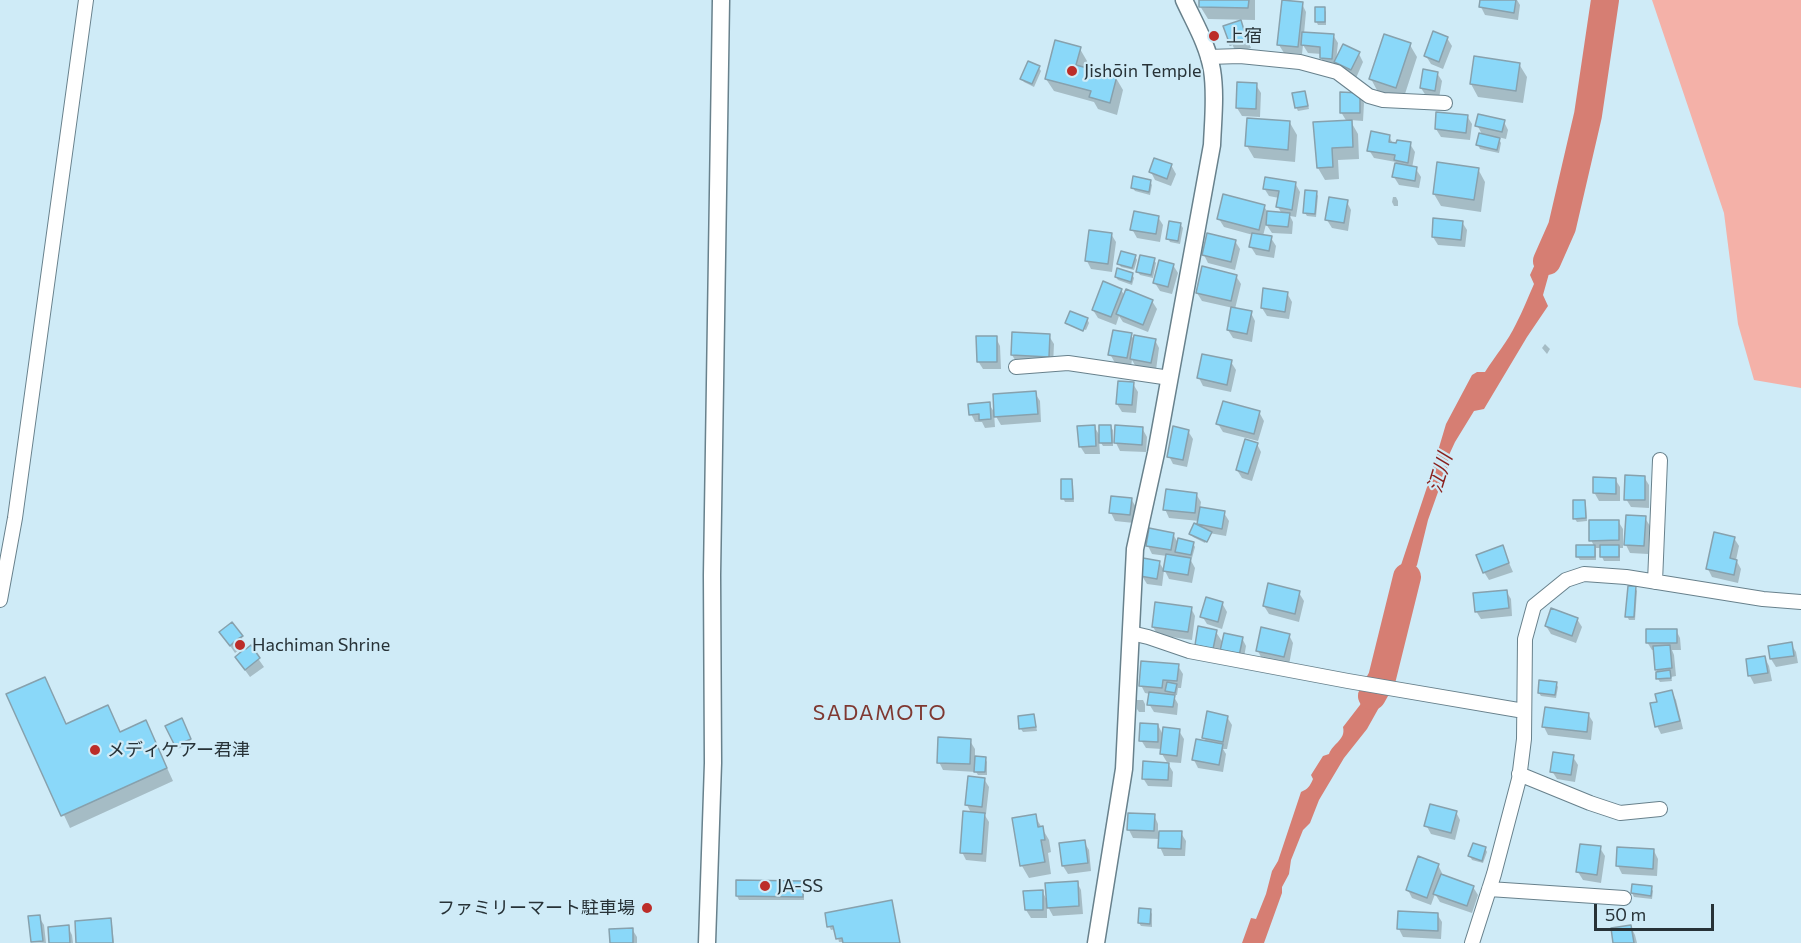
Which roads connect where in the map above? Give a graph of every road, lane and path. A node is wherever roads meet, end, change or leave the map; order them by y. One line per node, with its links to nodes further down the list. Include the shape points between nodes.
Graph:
1 (86, 0): 10 (street)
2 (720, 0): 18 (street, via 713,763)
3 (1184, 0): 4 (street)
4 (1208, 57): 5 (street, via 1300,62 1337,72 1369,96 1383,100); 7 (street, via 1214,103 1212,145)
5 (1445, 103)
6 (1016, 367): 7 (street, via 1068,363)
7 (1170, 378): 12 (street, via 1135,549)
8 (1660, 460): 9 (street)
9 (1655, 582): 11 (street); 13 (street, via 1584,574 1566,580 1534,606 1525,639)
10 (0, 600)
11 (1801, 602)
12 (1131, 633): 13 (street, via 1189,651); 19 (street, via 1124,769)
13 (1524, 711): 14 (street)
14 (1520, 774): 15 (street, via 1620,813); 16 (street)
15 (1660, 809)
16 (1490, 889): 17 (street); 20 (street)
17 (1624, 898)
18 (707, 943)
19 (1096, 943)
20 (1472, 943)

